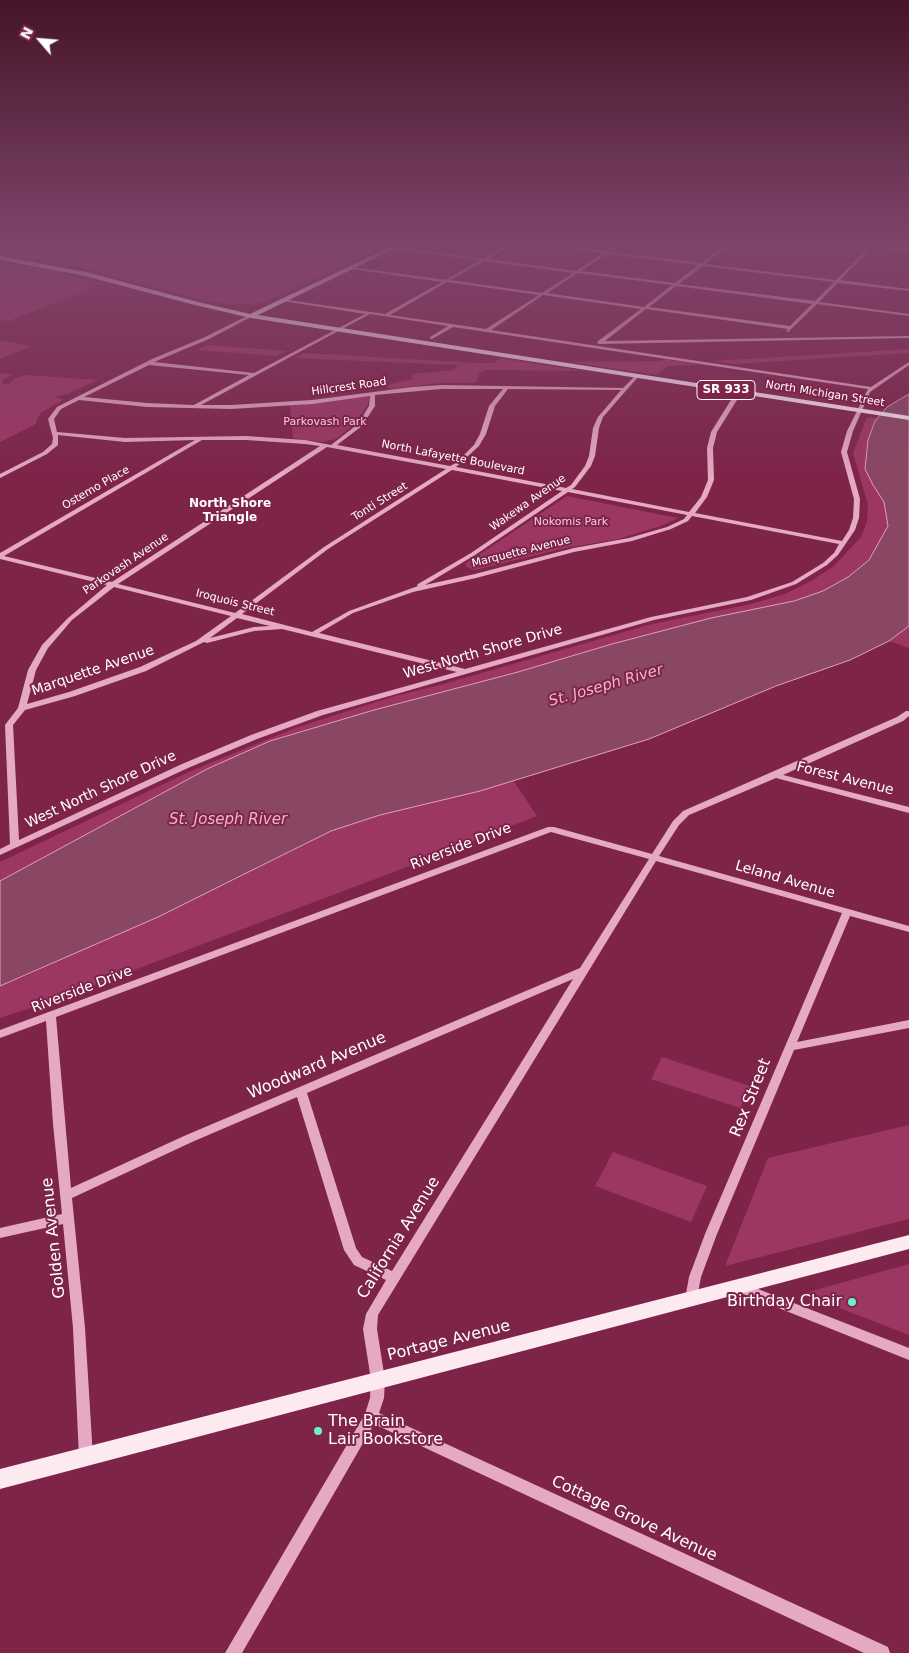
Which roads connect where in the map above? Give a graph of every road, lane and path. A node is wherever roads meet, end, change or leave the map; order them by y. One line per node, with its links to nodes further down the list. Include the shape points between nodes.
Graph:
1 (237, 323): 19 (street)
2 (295, 323): 11 (main road, North Michigan Street / SR 933)
3 (351, 323): 11 (street)
4 (441, 323): 9 (street)
5 (498, 323): 12 (street)
6 (626, 323): 16 (street)
7 (756, 323): 10 (street)
8 (796, 323): 10 (street)
9 (453, 325): 12 (street); 14 (street)
10 (791, 328): 15 (street)
11 (338, 330): 20 (street); 21 (main road, North Michigan Street / SR 933)
12 (487, 330): 17 (street)
13 (909, 337): 15 (street)
14 (432, 338)
15 (781, 339): 16 (street)
16 (600, 342): 17 (street)
17 (594, 346): 24 (street)
18 (909, 363): 24 (street)
19 (148, 364): 20 (street); 27 (street)
20 (254, 374): 28 (street)
21 (636, 376): 23 (street, Wakewa Avenue); 25 (main road, North Michigan Street / SR 933)
22 (507, 387): 23 (street, Hillcrest Road); 26 (street, Hillcrest Road, via 441,387); 34 (street, Tonti Street, via 492,406 476,446)
23 (623, 388): 36 (street, Wakewa Avenue, via 597,424 588,466)
24 (871, 388): 29 (street, West North Shore Drive)
25 (740, 392): 29 (main road, North Michigan Street / SR 933); 37 (street, Marquette Avenue, via 714,432 710,448 711,480)
26 (373, 394): 28 (street, Hillcrest Road, via 290,404); 33 (street, Parkovash Avenue, via 372,406 360,425)
27 (77, 398): 28 (street, Hillcrest Road); 31 (street, via 54,412 51,420)
28 (193, 407)
29 (858, 410): 30 (main road, North Michigan Street / SR 933); 38 (street, West North Shore Drive, via 844,452 857,509 852,530)
30 (909, 418)
31 (54, 433): 32 (street, North Lafayette Boulevard, via 125,440); 35 (street, via 55,445 49,450)
32 (203, 439): 33 (street, North Lafayette Boulevard, via 259,438); 39 (street, Ostemo Place)
33 (329, 445): 34 (street, North Lafayette Boulevard); 40 (street, Parkovash Avenue)
34 (452, 468): 36 (street, North Lafayette Boulevard); 42 (street, Tonti Street, via 326,548)
35 (0, 476)
36 (568, 490): 37 (street, North Lafayette Boulevard); 41 (street, Wakewa Avenue, via 473,554)
37 (692, 514): 38 (street, North Lafayette Boulevard); 41 (street, Marquette Avenue, via 686,520 651,534)
38 (844, 543): 46 (street, West North Shore Drive, via 825,564 794,583 770,592 653,618)
39 (0, 556): 40 (street, Iroquois Street)
40 (114, 584): 42 (street, Iroquois Street); 47 (street, Parkovash Avenue, via 70,619 45,647 32,670)
41 (410, 590): 44 (street, Marquette Avenue, via 350,612)
42 (238, 615): 43 (street, Iroquois Street); 45 (street, Marquette Avenue)
43 (286, 626): 44 (street, Iroquois Street); 45 (street, Marquette Avenue, via 254,629)
44 (315, 633): 46 (street, Iroquois Street)
45 (199, 643): 47 (street, Marquette Avenue, via 126,676)
46 (464, 672): 53 (street, West North Shore Drive, via 350,703 254,737)
47 (22, 708): 49 (street, Parkovash Avenue)
48 (908, 714): 51 (street)
49 (9, 725): 50 (street); 53 (street)
50 (0, 729)
51 (775, 776): 52 (street, Forest Avenue); 55 (street, via 686,813 676,822)
52 (909, 810)
53 (15, 845): 54 (street, West North Shore Drive)
54 (0, 852)
55 (654, 858): 56 (street, Leland Avenue); 58 (street, California Avenue); 59 (street, Riverside Drive, via 551,829)
56 (847, 912): 57 (street, Leland Avenue); 62 (street, Rex Street)
57 (909, 929)
58 (582, 971): 63 (street, Woodward Avenue); 68 (street, California Avenue)
59 (51, 1016): 61 (street, Riverside Drive); 64 (street, Golden Avenue)
60 (909, 1024): 62 (street)
61 (0, 1034)
62 (789, 1047): 70 (street, Rex Street, via 695,1277)
63 (301, 1091): 64 (street, Woodward Avenue); 68 (street, via 350,1250 358,1261)
64 (66, 1196): 65 (street, Golden Avenue)
65 (68, 1218): 66 (street); 74 (street, Golden Avenue, via 79,1328)
66 (0, 1233)
67 (909, 1242): 69 (main road, Portage Avenue)
68 (394, 1278): 72 (street, California Avenue, via 372,1314 370,1329)
69 (737, 1286): 70 (main road, Portage Avenue); 71 (street)
70 (691, 1299): 72 (main road, Portage Avenue)
71 (909, 1354)
72 (378, 1380): 73 (street, California Avenue); 74 (main road, Portage Avenue)
73 (371, 1416): 76 (street, California Avenue); 77 (street, Cottage Grove Avenue)
74 (86, 1457): 75 (main road, Portage Avenue)
75 (0, 1479)
76 (233, 1653)
77 (882, 1653)

